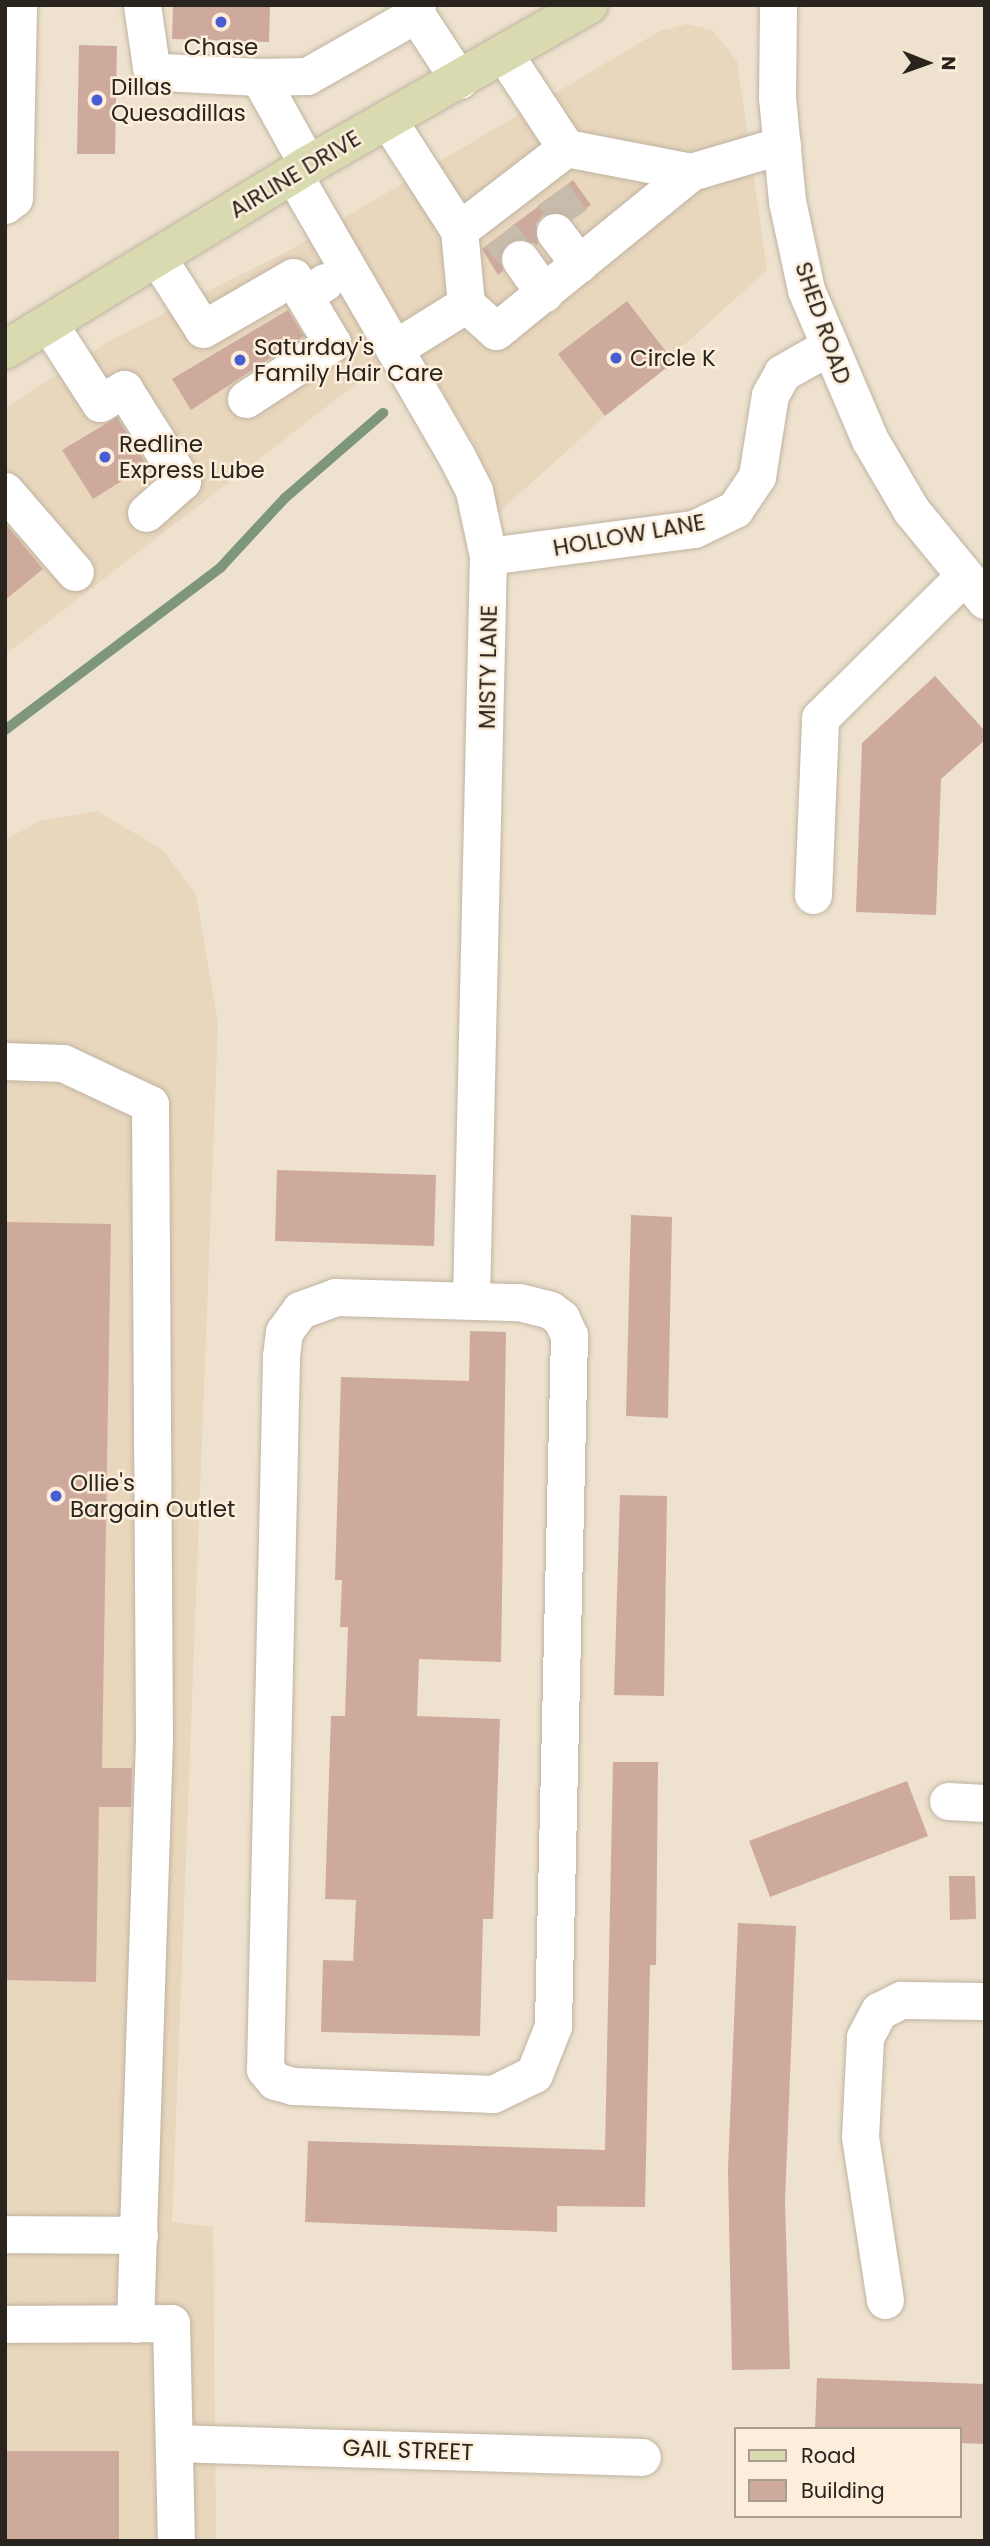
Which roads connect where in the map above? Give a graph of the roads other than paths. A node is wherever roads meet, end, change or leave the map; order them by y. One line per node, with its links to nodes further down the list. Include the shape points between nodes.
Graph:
1 (18, 5): 14 (street, via 14,198)
2 (142, 5): 7 (street, via 151,67 163,72)
3 (778, 5): 10 (street, SHED ROAD)
4 (573, 9): 6 (main road, AIRLINE DRIVE)
5 (417, 10): 7 (street, via 307,76); 8 (street)
6 (504, 54): 8 (main road, AIRLINE DRIVE); 11 (street)
7 (259, 77): 12 (street, MISTY LANE)
8 (459, 80): 9 (main road, AIRLINE DRIVE)
9 (388, 120): 12 (main road, AIRLINE DRIVE); 15 (street)
10 (782, 145): 13 (street); 22 (street, SHED ROAD, via 787,201 806,290)
11 (566, 148): 13 (street); 15 (street)
12 (300, 170): 16 (main road, AIRLINE DRIVE); 17 (street, MISTY LANE)
13 (691, 172): 18 (street)
14 (5, 205)
15 (521, 217): 18 (street); 18 (street); 20 (street)
16 (157, 257): 19 (street, via 203,329 293,277); 21 (main road, AIRLINE DRIVE)
17 (346, 267): 19 (street); 23 (street, MISTY LANE)
18 (570, 272): 20 (street, via 496,331)
19 (304, 296): 25 (street, via 332,343)
20 (466, 304): 23 (street)
21 (49, 324): 24 (main road, AIRLINE DRIVE); 27 (street, via 100,403 124,389 182,481)
22 (828, 347): 28 (street, HOLLOW LANE, via 782,373 770,395 757,476 735,509 694,528); 30 (street, SHED ROAD, via 870,440 897,486)
23 (394, 349): 28 (street, MISTY LANE, via 474,491)
24 (5, 350)
25 (246, 399)
26 (5, 491): 29 (street)
27 (146, 513)
28 (488, 556): 33 (street, MISTY LANE)
29 (75, 572)
30 (974, 589): 31 (street, via 820,718)
31 (813, 895)
32 (5, 1062): 38 (street, via 63,1063 149,1104 154,1738)
33 (471, 1300): 33 (street, via 550,1310 561,1318 569,1335 553,2026 534,2074 493,2094 293,2086 275,2081 265,2068 263,2046 284,1332 300,1310 335,1297)
34 (948, 1801): 35 (street)
35 (985, 1803)
36 (985, 2001): 39 (street, via 901,2000 878,2011 865,2037 860,2137)
37 (5, 2234): 38 (street)
38 (138, 2235): 41 (street)
39 (885, 2300)
40 (5, 2324): 41 (street)
41 (135, 2324): 42 (street, via 171,2323)
42 (174, 2443): 43 (street, GAIL STREET); 44 (street)
43 (642, 2457)
44 (176, 2541)

